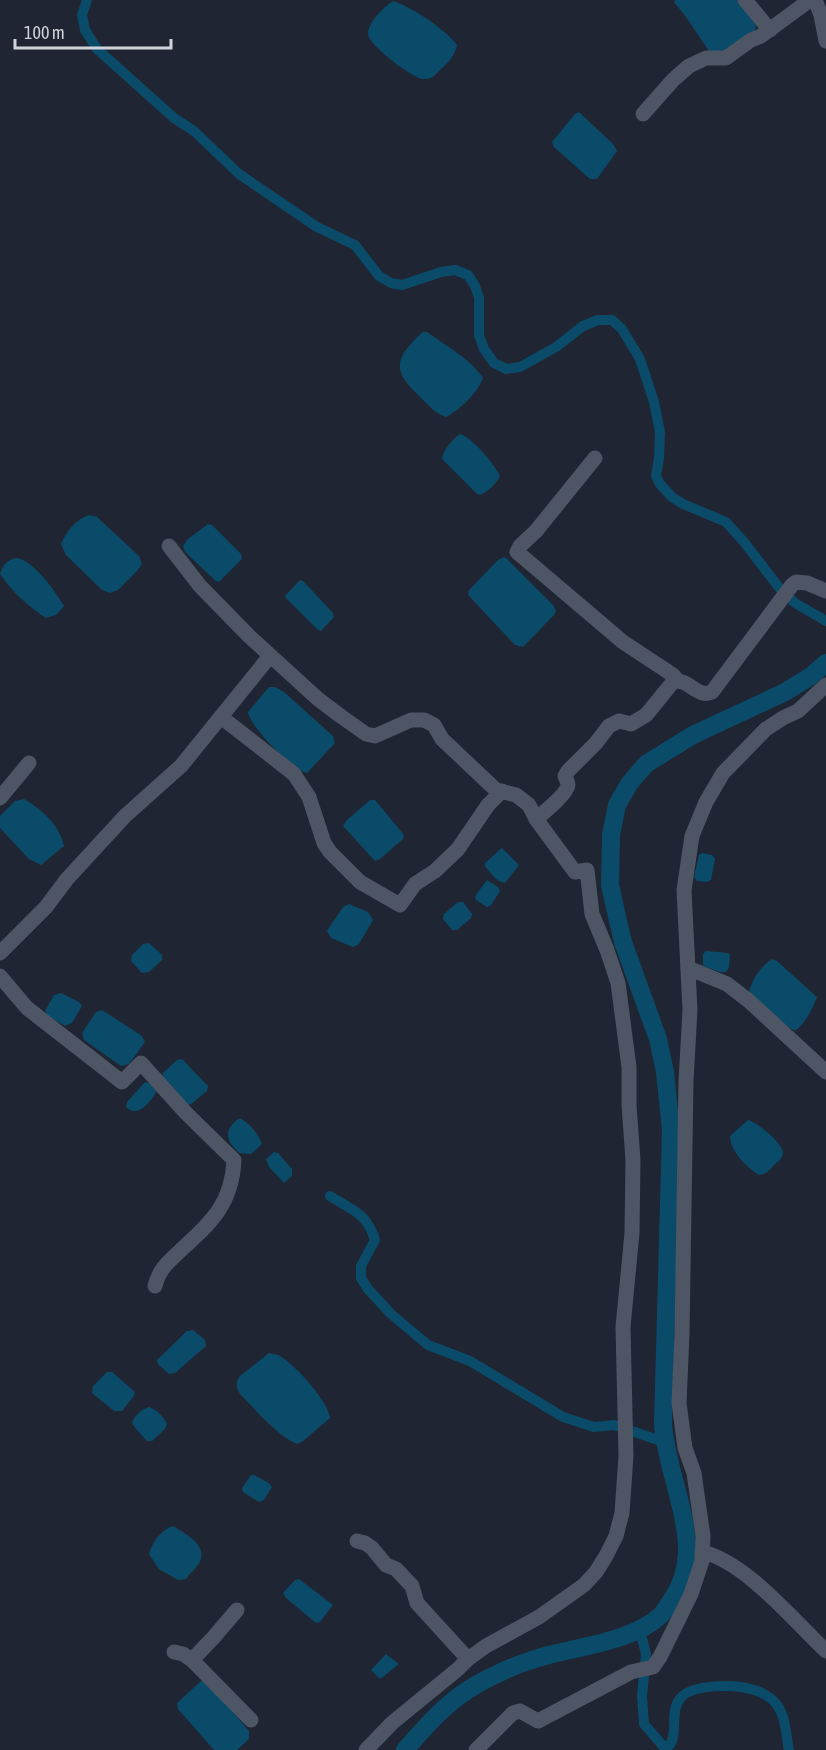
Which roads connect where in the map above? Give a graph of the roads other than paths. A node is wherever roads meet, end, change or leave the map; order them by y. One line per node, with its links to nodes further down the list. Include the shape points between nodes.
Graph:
1 (745, 0): 3 (street)
2 (813, 0): 3 (street); 4 (street, via 821,15)
3 (770, 30): 5 (street, via 726,58 706,58 689,66)
4 (826, 41)
5 (643, 114)
6 (595, 458): 10 (street, via 517,552 623,642)
7 (169, 546): 9 (street, via 200,586)
8 (826, 591): 10 (street, via 807,583 792,585 712,692 703,693)
9 (270, 657): 12 (street); 14 (street, via 366,734 375,736 411,720 434,725 442,739 496,790)
10 (678, 681): 16 (street, via 646,715 631,724 619,721 609,726 568,771 567,789)
11 (826, 685): 18 (street, via 798,711 766,729 741,753 723,773 706,802 692,836 684,890)
12 (221, 717): 14 (street, via 294,774 309,796 330,852 360,882 400,905 415,884 458,849); 17 (street, via 182,766 125,816)
13 (29, 764): 15 (street)
14 (502, 791): 16 (street, via 529,805)
15 (0, 798)
16 (536, 819): 27 (street, via 575,873 587,870 592,914 618,983 629,1066 632,1233 624,1327 626,1456 622,1513 616,1536 584,1585 563,1602)
17 (0, 953)
18 (688, 968): 20 (street, via 726,984); 23 (street, via 679,1403 685,1448 694,1473)
19 (0, 976): 21 (street, via 27,1008 122,1082 141,1063 234,1160 226,1198 217,1214 162,1268)
20 (826, 1072)
21 (155, 1286)
22 (357, 1541): 27 (street, via 372,1548 412,1586 417,1603)
23 (702, 1552): 26 (street, via 722,1559 747,1577 779,1603); 31 (street, via 690,1594 652,1667 632,1672 538,1721 520,1711 513,1713)
24 (237, 1610): 28 (street)
25 (174, 1652): 28 (street)
26 (826, 1652)
27 (468, 1659): 30 (street)
28 (192, 1660): 29 (street)
29 (251, 1720)
30 (366, 1750)
31 (476, 1750)

